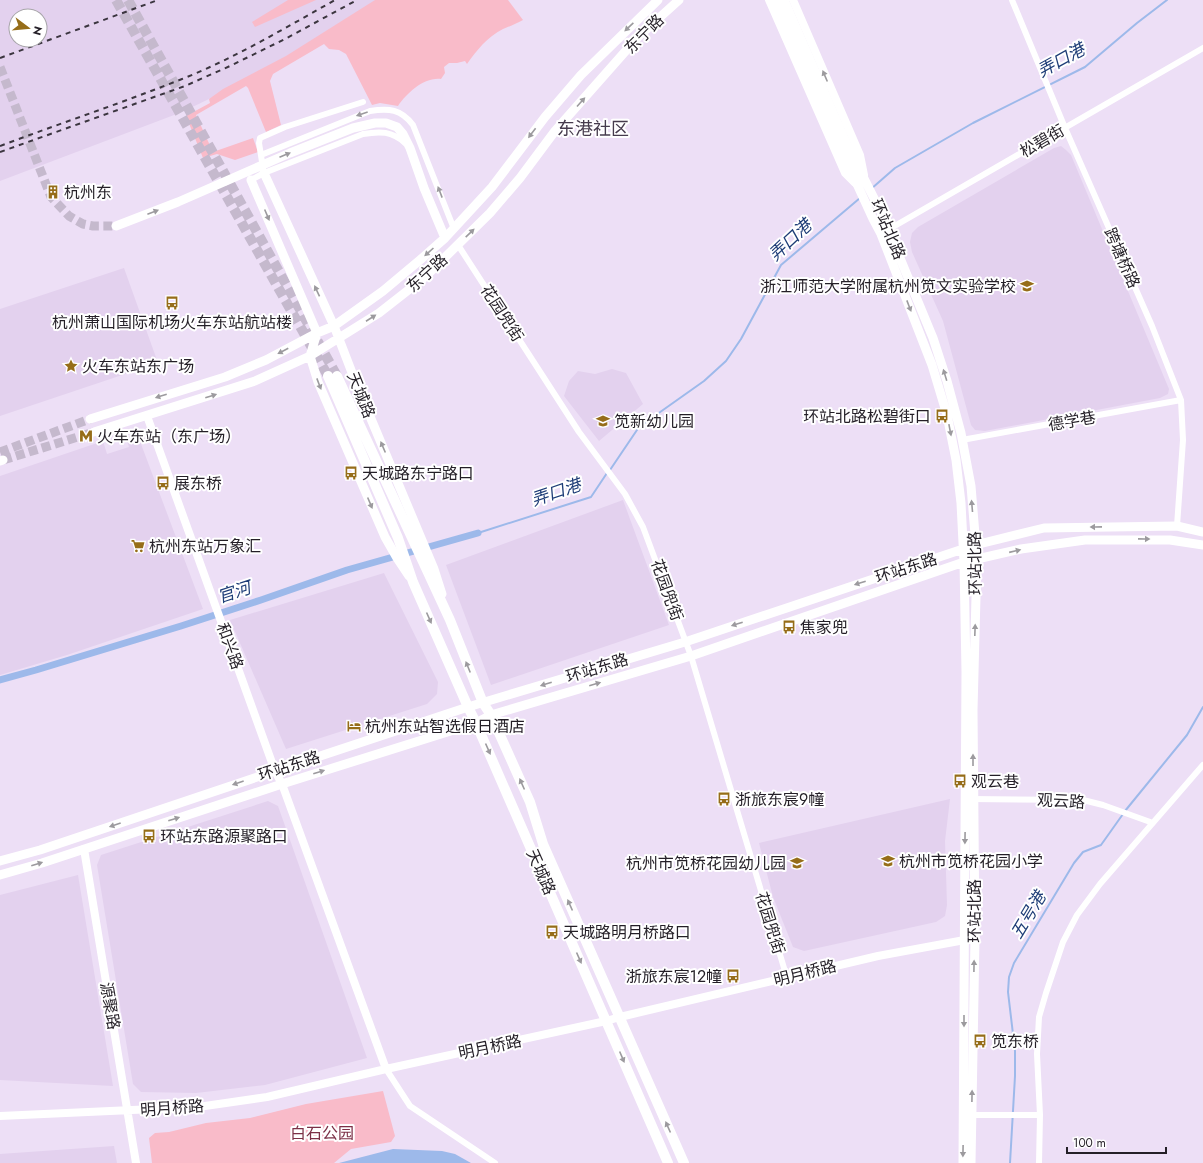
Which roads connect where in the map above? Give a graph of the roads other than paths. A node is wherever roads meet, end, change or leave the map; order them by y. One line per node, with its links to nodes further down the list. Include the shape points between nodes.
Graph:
1 (658, 0): 18 (main road, 东宁路, one-way to 18, via 581,75 545,117 492,187)
2 (679, 0): 21 (main road, 东宁路, one-way to 2, via 490,213 555,131 638,37)
3 (769, 0): 16 (street, via 845,173)
4 (777, 0): 16 (main road, 环站北路)
5 (784, 0): 14 (main road, 环站北路, via 847,145)
6 (793, 0): 14 (street, one-way to 6, via 860,155)
7 (1012, 0): 10 (street, 跨塘桥路)
8 (1203, 48): 10 (street, 松碧街)
9 (364, 102): 12 (street, via 285,127 260,138)
10 (1065, 128): 19 (street, 松碧街); 26 (street, 跨塘桥路, via 1152,326)
11 (410, 148): 13 (street, via 397,136 376,132 363,134); 17 (main road, one-way to 11, via 354,128 386,123 397,127 404,134); 20 (main road)
12 (261, 155): 13 (street); 18 (street, one-way to 12, via 413,125 406,117 396,112 384,109 370,111)
13 (264, 173): 15 (street); 22 (main road, 天城路, one-way to 13)
14 (865, 178): 19 (main road, 环站北路, via 881,212)
15 (251, 180): 23 (main road, one-way to 23)
16 (858, 186): 19 (main road, 环站北路, via 873,219)
17 (116, 226)
18 (454, 229): 20 (main road, 东宁路)
19 (885, 231): 30 (main road, 环站北路, one-way to 19, via 933,338); 37 (main road, 环站北路, one-way to 37, via 947,415 956,460)
20 (445, 238): 22 (main road, 东宁路, one-way to 22, via 383,291)
21 (458, 245): 24 (main road, 东宁路, one-way to 21, via 379,313 425,277); 41 (street, 花园兜街, via 579,432 624,494 643,528)
22 (334, 326): 23 (main road, 东宁路); 24 (main road, 天城路)
23 (317, 333): 25 (main road); 28 (main road, 东宁路, one-way to 28, via 266,360 225,377)
24 (338, 339): 25 (main road, 东宁路); 33 (main road, 天城路, one-way to 24)
25 (310, 356): 27 (main road, 东宁路, one-way to 25, via 255,381); 34 (main road, 天城路, one-way to 34, via 318,382)
26 (1181, 400): 30 (street, 德学巷); 31 (street, 跨塘桥路, via 1183,440)
27 (147, 416): 29 (main road, 东宁路); 48 (street, 和兴路)
28 (90, 419)
29 (94, 432)
30 (962, 440): 35 (main road, 环站北路, one-way to 30, via 971,486)
31 (1176, 526): 32 (main road, 环站东路); 35 (main road, 环站东路, one-way to 35, via 1044,528)
32 (1203, 532)
33 (416, 536): 34 (main road, 天城路, via 332,376); 43 (main road, 天城路, one-way to 33)
34 (394, 542): 40 (main road, 天城路); 40 (main road, 天城路, via 396,558)
35 (976, 544): 37 (main road, 环站东路); 38 (main road, 环站北路)
36 (1203, 546): 38 (main road, 环站东路, one-way to 36, via 1021,549 1085,540 1170,540)
37 (964, 549): 39 (main road, 环站北路); 41 (main road, 环站东路, one-way to 41)
38 (977, 559): 39 (main road, 环站东路); 50 (main road, 环站北路, one-way to 38)
39 (964, 562): 42 (main road, 环站东路); 50 (main road, 环站北路)
40 (413, 582): 44 (main road, 天城路, one-way to 44)
41 (685, 642): 42 (street, 花园兜街); 43 (main road, 环站东路, one-way to 43)
42 (691, 656): 45 (main road, 环站东路, one-way to 42); 57 (street, 花园兜街)
43 (483, 703): 44 (main road, 环站东路); 45 (main road, 天城路)
44 (468, 707): 46 (main road, 天城路); 48 (main road, 环站东路)
45 (491, 715): 46 (main road, 环站东路); 58 (main road, 天城路, one-way to 45, via 543,844 530,802)
46 (476, 724): 49 (main road, 环站东路, one-way to 46); 59 (main road, 天城路, one-way to 59)
47 (1203, 765): 51 (street)
48 (275, 771): 49 (street, 和兴路); 53 (main road, 环站东路, one-way to 53)
49 (282, 784): 52 (main road, 环站东路, one-way to 49); 60 (street, 和兴路)
50 (969, 799): 51 (street, 观云路, via 1083,800 1104,805); 55 (main road, 环站北路); 56 (main road, 环站北路, one-way to 56)
51 (1153, 824): 62 (street, via 1100,884 1077,915 1063,942 1039,1017 1037,1054)
52 (84, 849): 54 (main road, 环站东路, one-way to 52); 61 (street, 源聚路)
53 (0, 862)
54 (0, 876)
55 (975, 938): 56 (street, 明月桥路); 63 (main road, 环站北路, one-way to 55)
56 (964, 940): 57 (street, 明月桥路, via 878,956); 63 (main road, 环站北路, one-way to 63)
57 (787, 978): 58 (street, 明月桥路)
58 (620, 1017): 59 (street, 明月桥路); 70 (main road, 天城路, one-way to 58)
59 (606, 1021): 60 (street, 明月桥路); 69 (main road, 天城路, one-way to 69)
60 (386, 1069): 61 (street, 明月桥路, via 267,1097 198,1107); 65 (street, via 410,1106)
61 (128, 1111): 64 (street, 明月桥路); 66 (street, 源聚路)
62 (1040, 1114): 63 (street); 73 (street)
63 (972, 1115): 71 (main road, 环站北路, one-way to 71); 72 (main road, 环站北路)
64 (0, 1116)
65 (484, 1156): 67 (street); 68 (street)
66 (136, 1163)
67 (480, 1163)
68 (495, 1163)
69 (668, 1163)
70 (684, 1163)
71 (963, 1163)
72 (971, 1163)
73 (1039, 1163)

